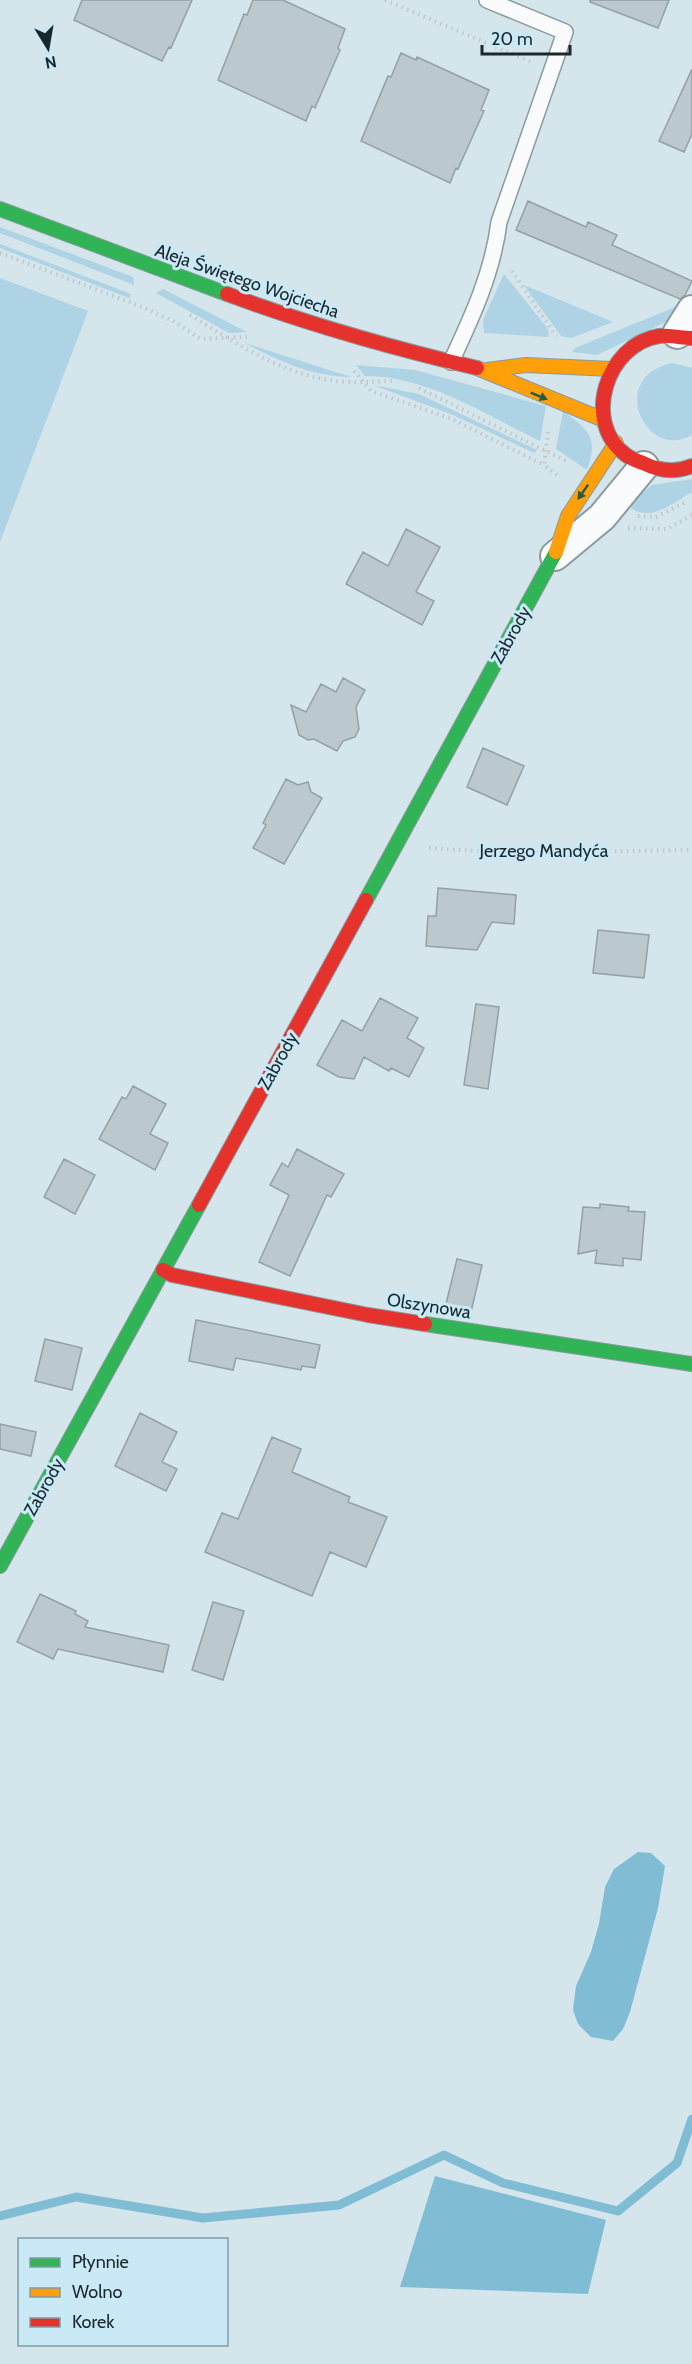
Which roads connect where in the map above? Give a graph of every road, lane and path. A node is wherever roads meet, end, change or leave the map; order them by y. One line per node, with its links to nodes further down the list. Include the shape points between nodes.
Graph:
1 (385, 0): 3 (path)
2 (487, 0): 6 (lane, via 565,32 499,222)
3 (539, 65)
4 (0, 209): 15 (street, Aleja Świętego Wojciecha, via 297,320)
5 (0, 253): 12 (path, via 140,306 201,339)
6 (494, 256): 8 (path); 15 (lane)
7 (514, 265): 8 (path)
8 (512, 272): 13 (path)
9 (692, 310): 11 (street)
10 (188, 314): 12 (path)
11 (684, 336): 17 (street, via 657,336 639,342 623,353)
12 (227, 338): 14 (path, via 247,336); 20 (path, via 266,361 293,371 327,380)
13 (558, 339)
14 (258, 340)
15 (451, 362): 18 (street, Aleja Świętego Wojciecha)
16 (353, 369): 20 (path)
17 (611, 369): 18 (street, Aleja Świętego Wojciecha, via 526,365); 22 (street, via 604,385)
18 (487, 370): 22 (street, Aleja Świętego Wojciecha, one-way to 22, via 529,392)
19 (394, 381): 20 (path)
20 (362, 382): 26 (path, via 371,391 453,419)
21 (410, 386): 25 (path)
22 (604, 420): 24 (street)
23 (549, 428): 25 (path)
24 (615, 443): 27 (street); 30 (street, Zabrody)
25 (545, 448): 26 (path); 30 (path)
26 (544, 465): 29 (path)
27 (644, 465): 28 (street, via 664,471); 32 (street, Zabrody)
28 (692, 466)
29 (559, 477)
30 (592, 481): 34 (street, Zabrody, one-way to 34, via 568,516)
31 (692, 498): 32 (path, via 656,517 643,518)
32 (609, 509): 33 (path, via 632,531 668,529); 34 (street, Zabrody)
33 (692, 515)
34 (555, 556): 35 (street, Zabrody)
35 (395, 846): 36 (path, Jerzego Mandyća, via 507,853); 37 (street, Zabrody)
36 (692, 850)
37 (163, 1270): 38 (street, Olszynowa, via 368,1315); 39 (street, Zabrody)
38 (692, 1364)
39 (12, 1523): 40 (street, Zabrody)
40 (0, 1566)

